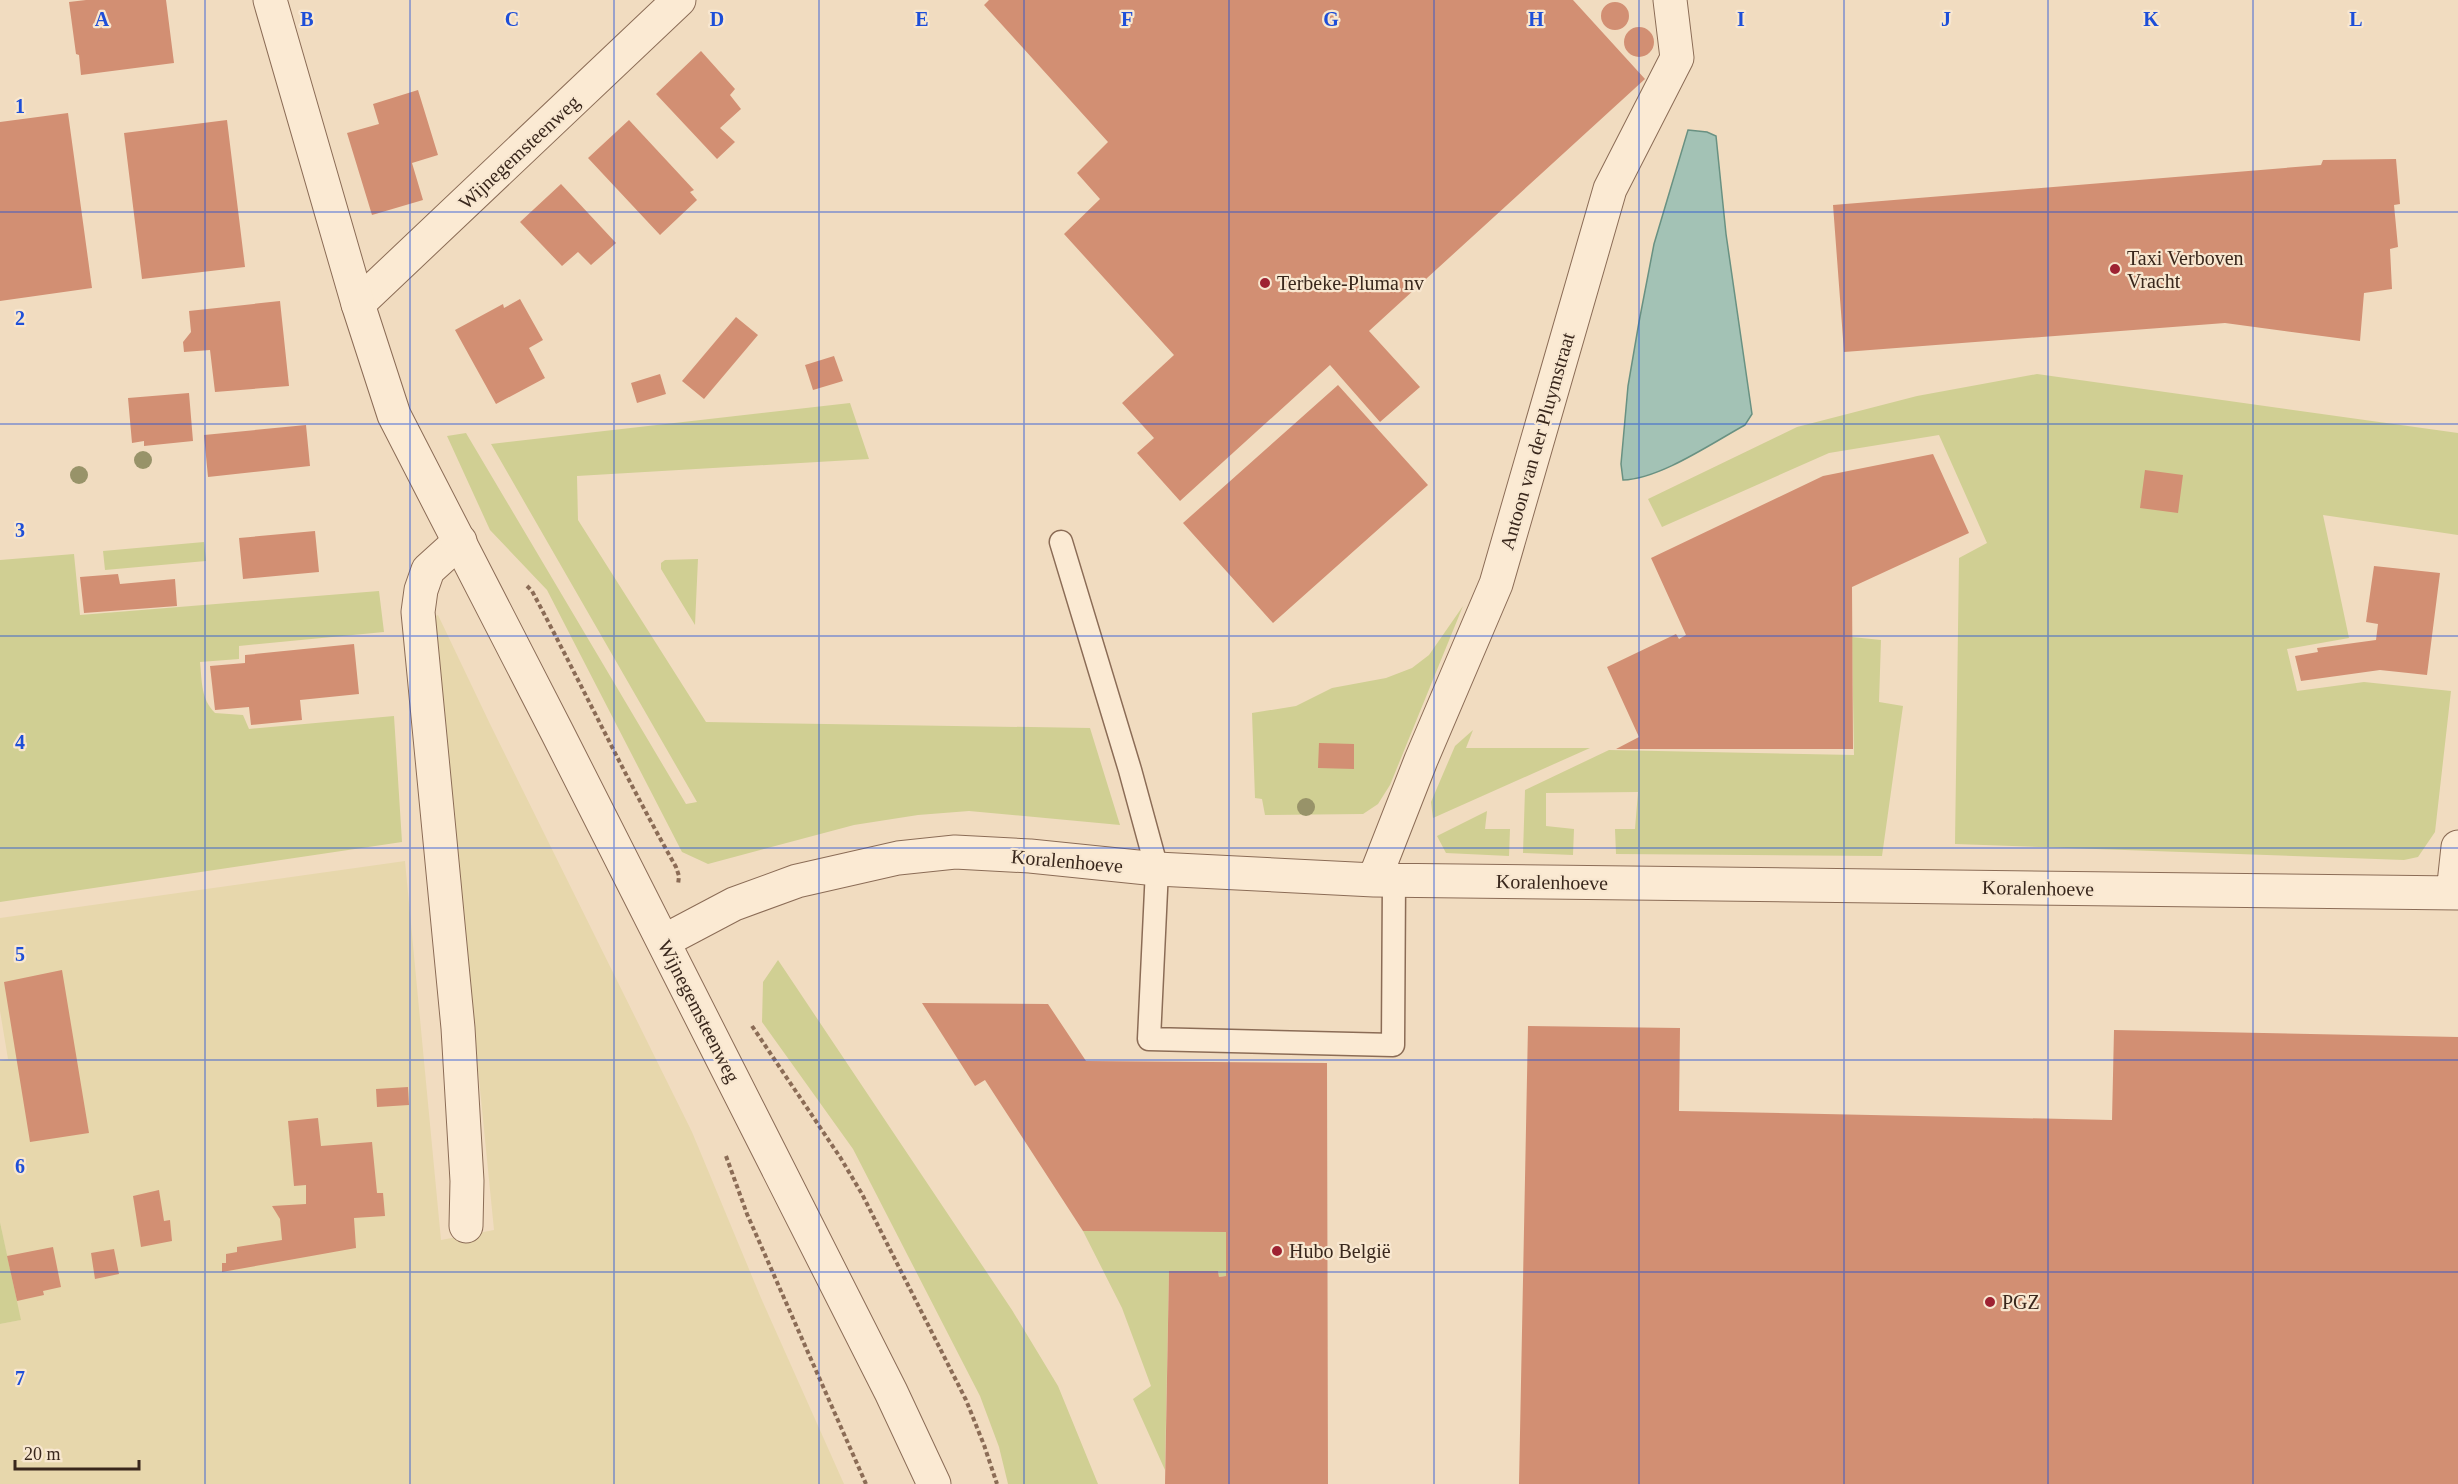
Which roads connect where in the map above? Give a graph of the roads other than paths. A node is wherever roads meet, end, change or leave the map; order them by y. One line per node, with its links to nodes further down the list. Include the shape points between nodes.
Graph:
1 (270, 0): 4 (street, Wijnegemsteenweg)
2 (679, 0): 4 (street, Wijnegemsteenweg)
3 (1670, 0): 9 (street, Antoon van der Pluymstraat, via 1677,58 1611,189 1496,584 1421,760)
4 (358, 304): 5 (street, Wijnegemsteenweg, via 394,415)
5 (460, 541): 11 (street, Wijnegemsteenweg); 12 (street, via 428,570 418,612 458,1028)
6 (1061, 542): 8 (lane)
7 (2458, 847): 10 (street)
8 (1157, 869): 9 (street, Koralenhoeve); 9 (lane, via 1149,1039 1393,1045); 11 (street, Koralenhoeve, via 955,852 898,858 797,880 734,904)
9 (1384, 880): 10 (street, Koralenhoeve)
10 (2455, 893)
11 (664, 941): 13 (street, Wijnegemsteenweg)
12 (466, 1226)
13 (934, 1484)

